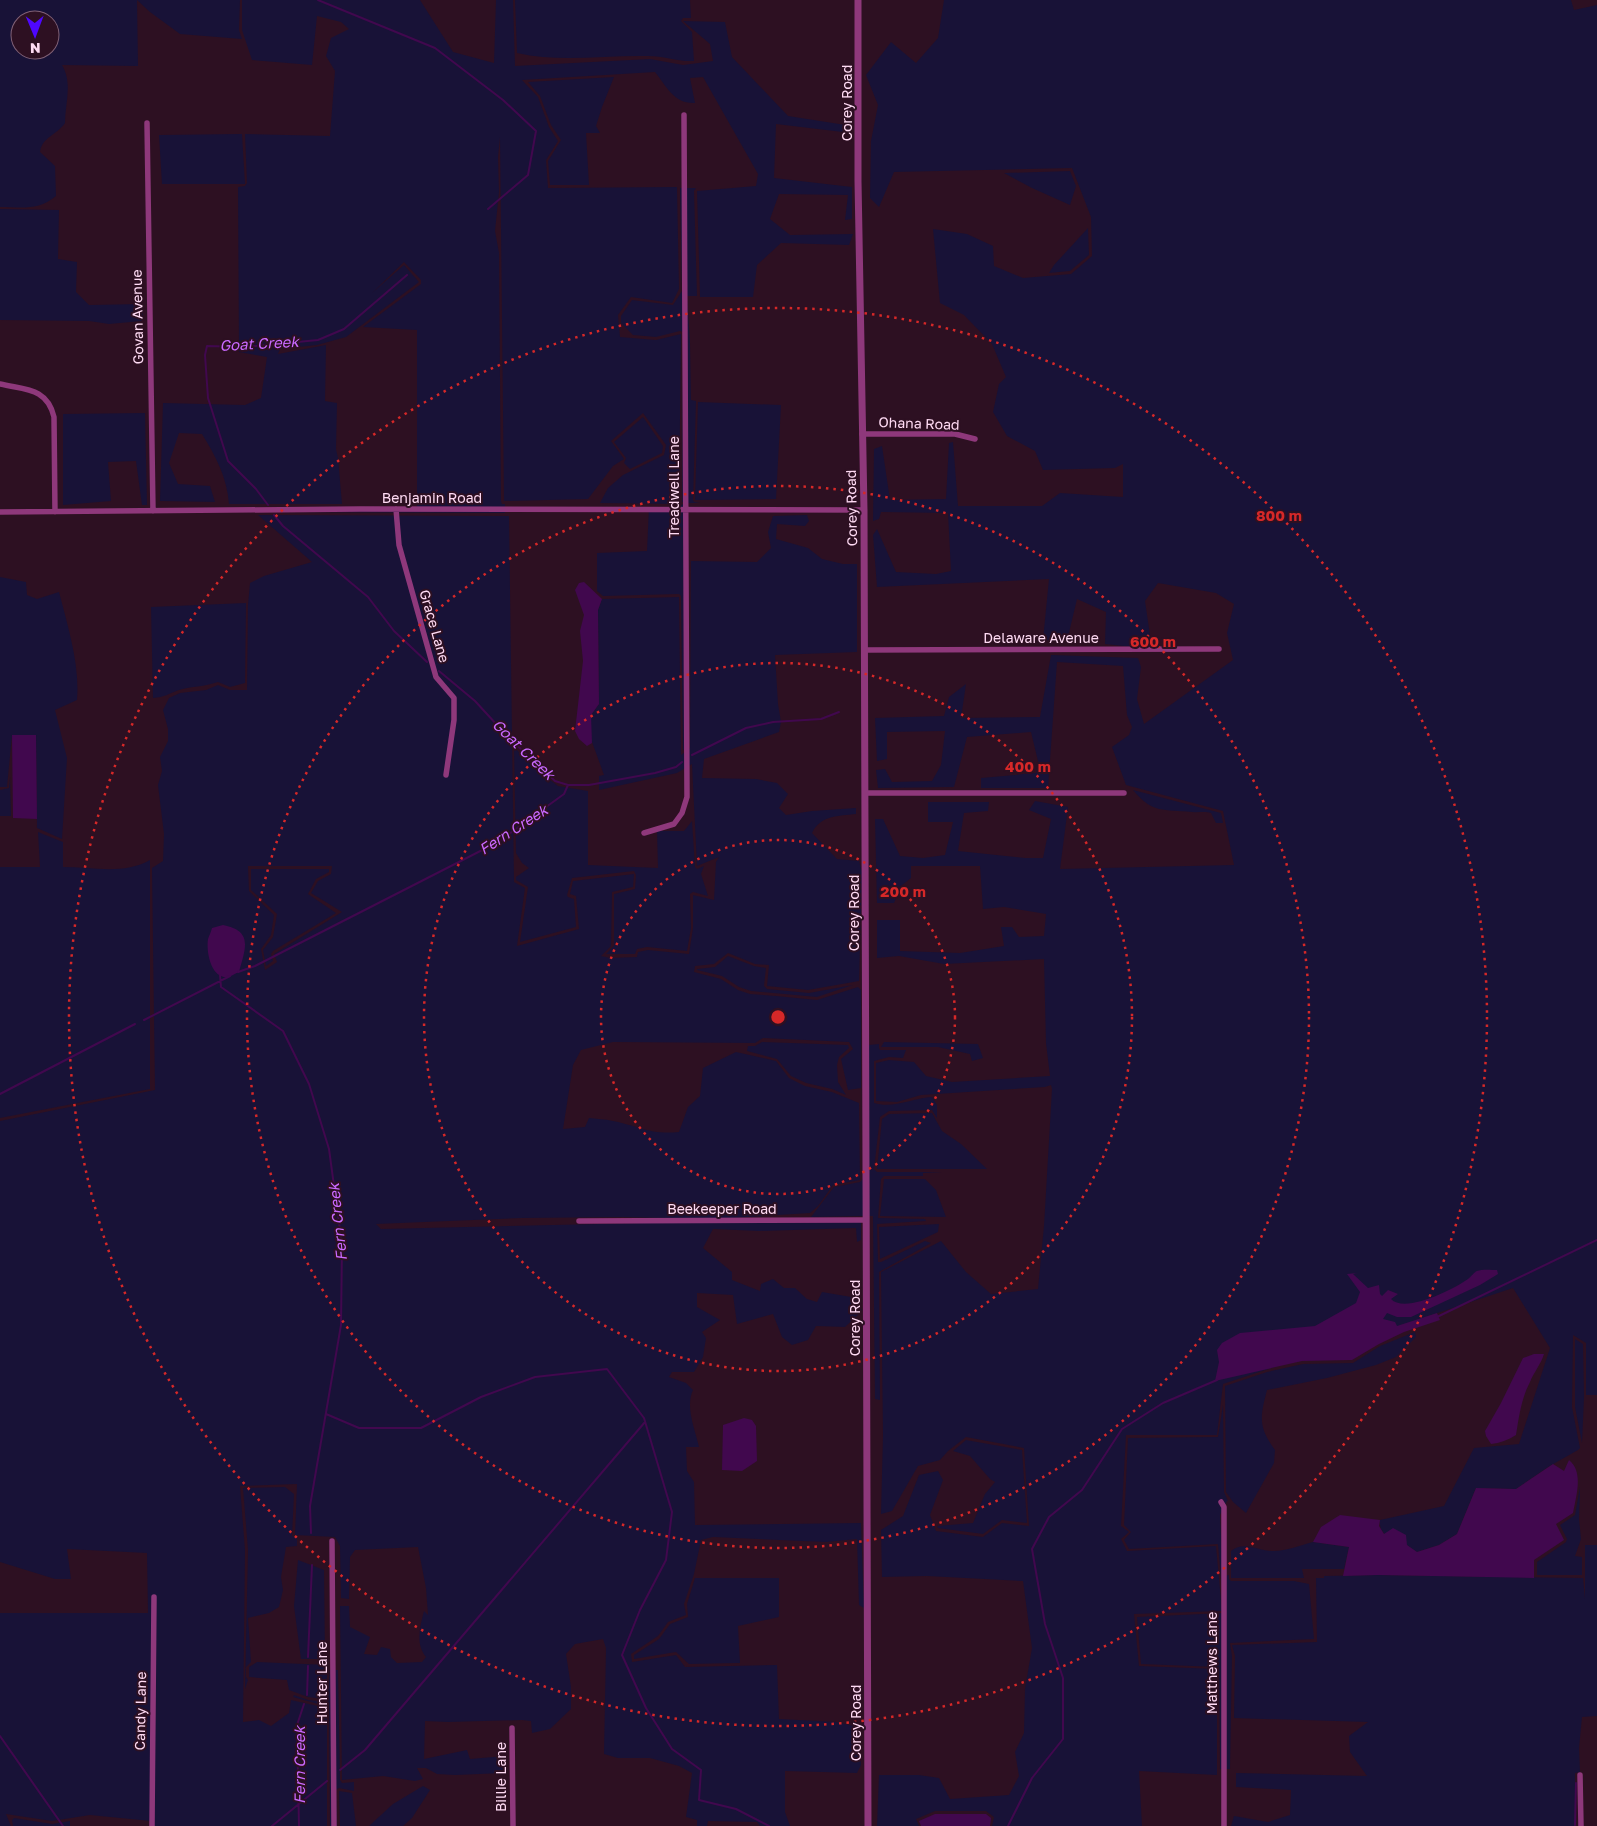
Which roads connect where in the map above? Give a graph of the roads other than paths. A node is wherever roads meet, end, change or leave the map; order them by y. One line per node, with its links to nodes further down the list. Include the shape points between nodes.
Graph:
1 (858, 0): 5 (street, Corey Road)
2 (684, 115): 8 (street, Treadwell Lane)
3 (146, 123): 10 (street, Govan Avenue)
4 (0, 384): 12 (street, via 35,391 51,406 54,417)
5 (862, 434): 6 (street, Ohana Road, via 955,434); 9 (street, Corey Road)
6 (975, 439)
7 (396, 509): 8 (street, Benjamin Road); 10 (street, Benjamin Road); 15 (street, Grace Lane, via 399,545 436,677 454,698)
8 (686, 509): 9 (street, Benjamin Road); 18 (street, Treadwell Lane, via 687,798 674,824)
9 (864, 510): 14 (street, Corey Road)
10 (153, 511): 12 (street, Benjamin Road)
11 (0, 512): 12 (street, Benjamin Road)
12 (55, 512)
13 (1219, 649): 14 (street, Delaware Avenue)
14 (864, 650): 16 (street, Corey Road)
15 (446, 775)
16 (865, 793): 17 (street); 19 (street, Corey Road)
17 (1124, 793)
18 (644, 833)
19 (866, 1220): 20 (street, Beekeeper Road); 29 (street, Corey Road)
20 (578, 1221)
21 (1221, 1502): 30 (street, Matthews Lane, via 1224,1506)
22 (332, 1541): 27 (street, Hunter Lane)
23 (154, 1597): 26 (street, Candy Lane)
24 (512, 1728): 28 (street, Billie Lane)
25 (1580, 1775): 31 (street)
26 (152, 1826)
27 (334, 1826)
28 (513, 1826)
29 (868, 1826)
30 (1224, 1826)
31 (1581, 1826)

